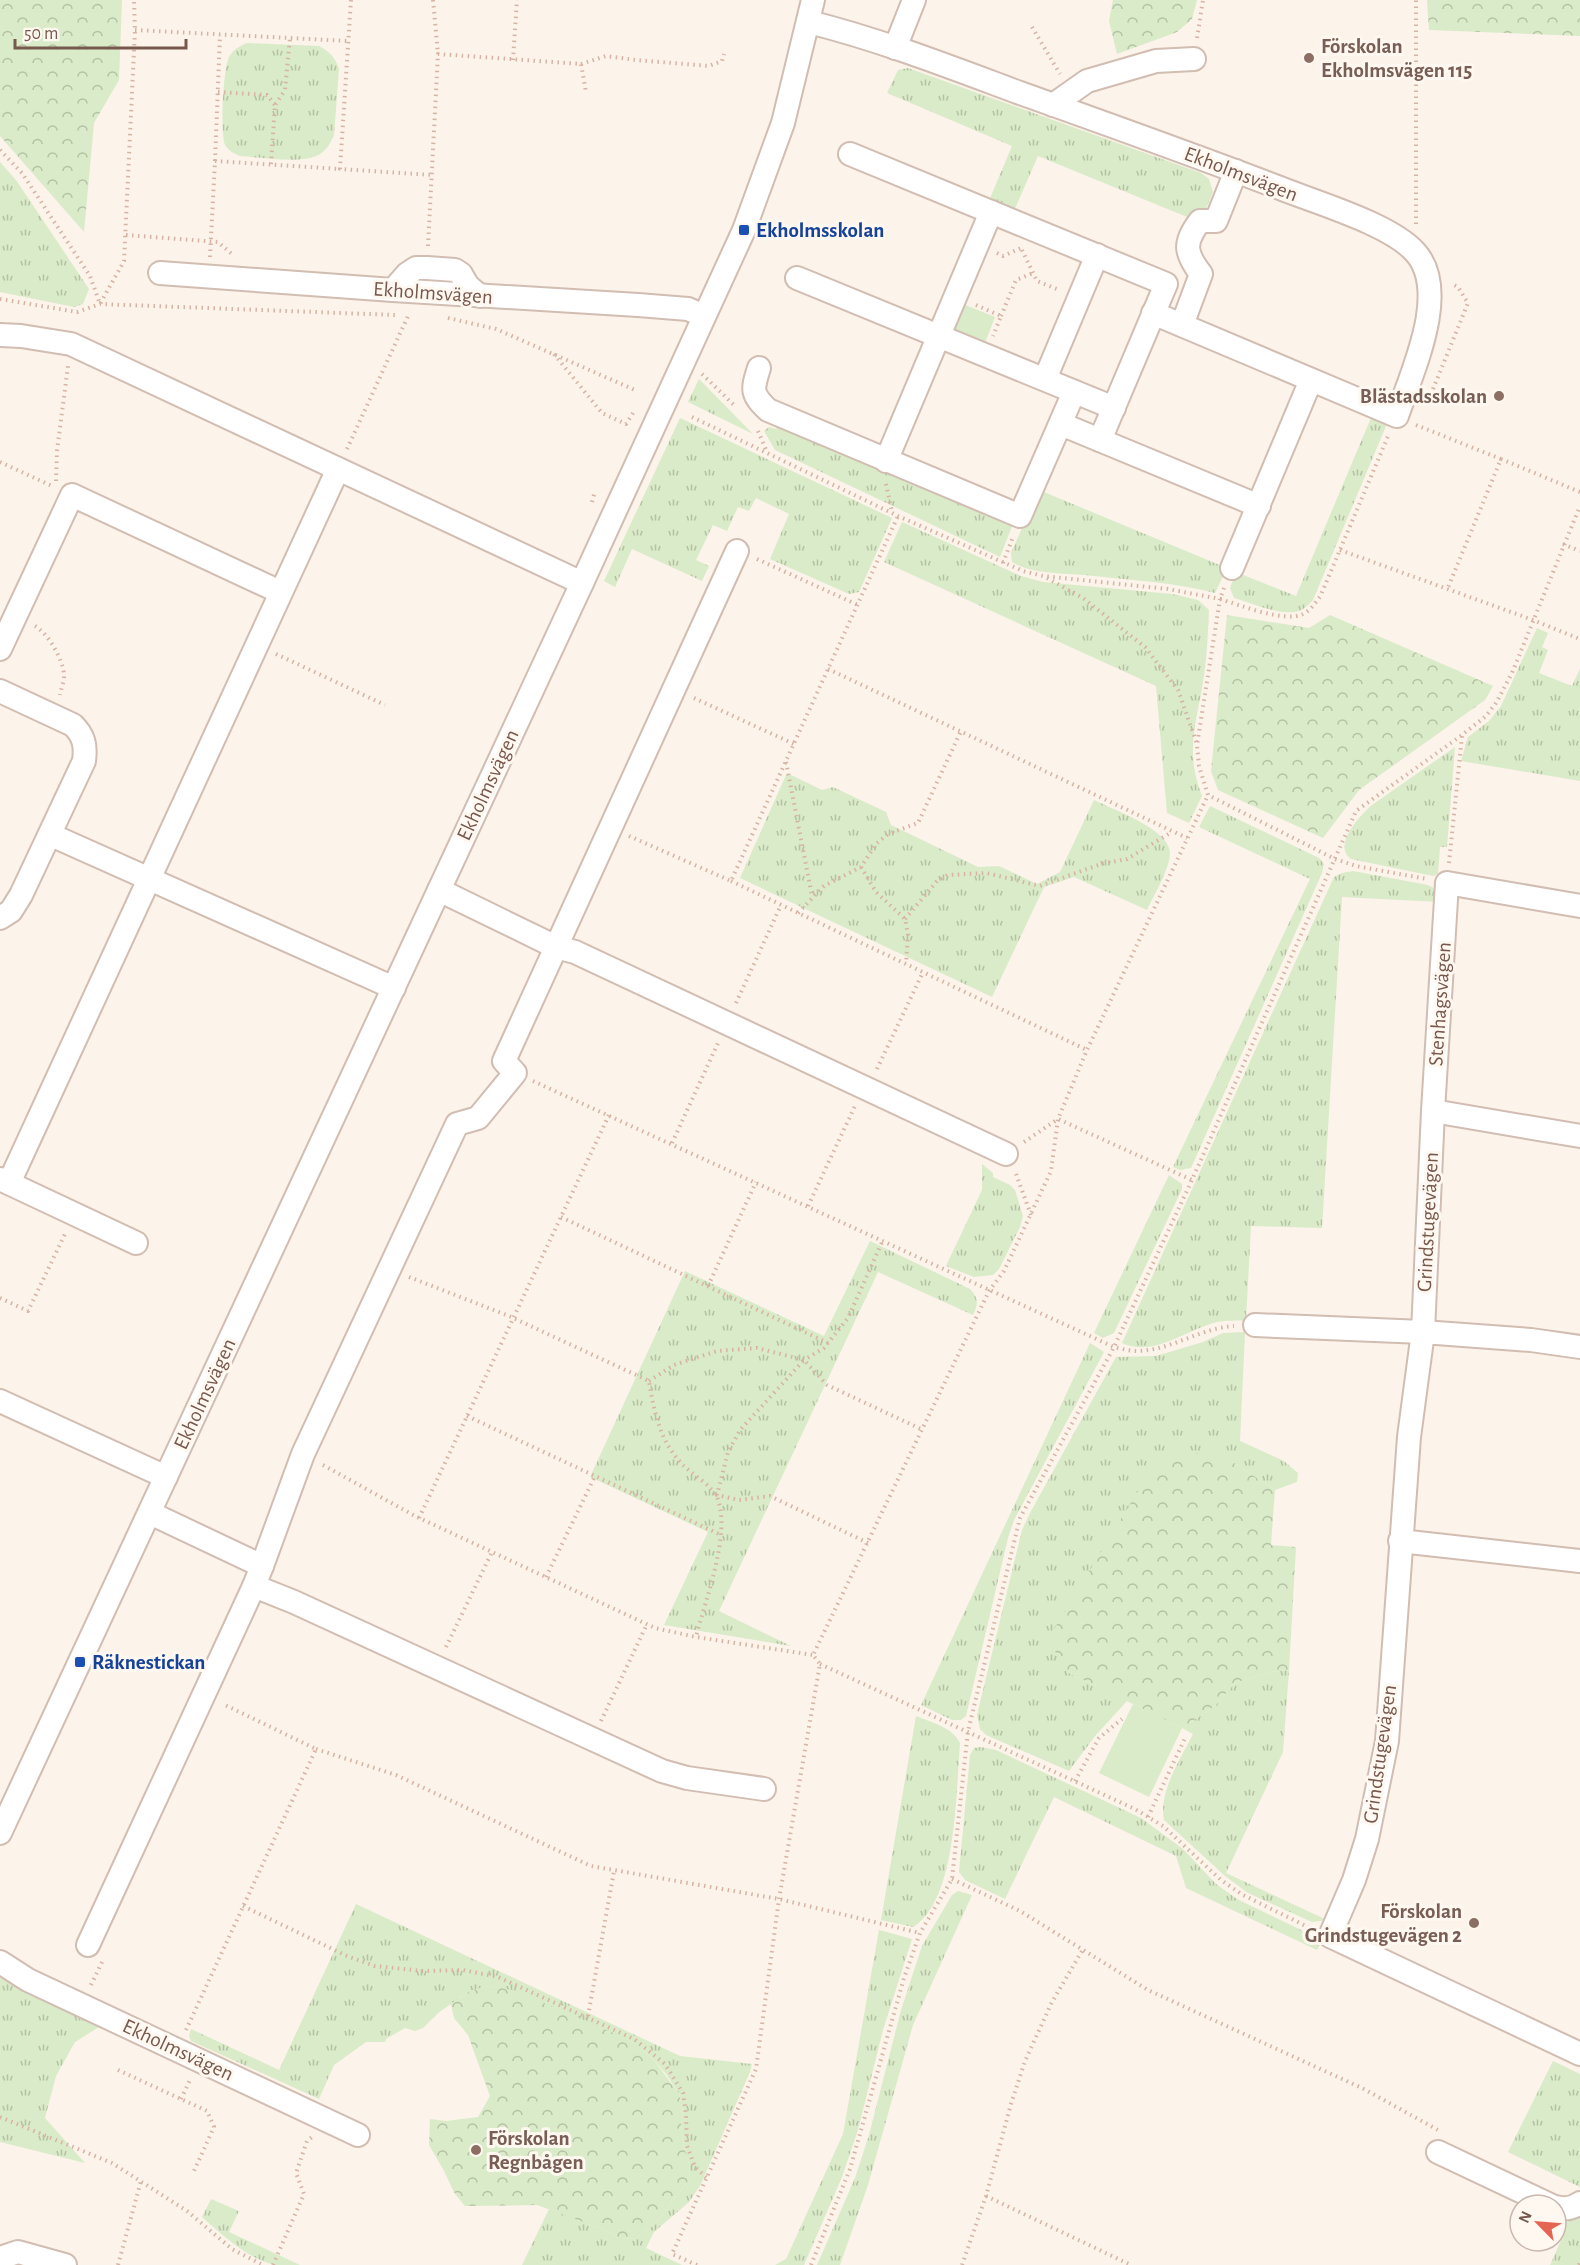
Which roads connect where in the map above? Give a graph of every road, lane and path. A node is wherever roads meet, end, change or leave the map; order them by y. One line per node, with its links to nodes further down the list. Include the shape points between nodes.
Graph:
1 (134, 0): 10 (path)
2 (351, 0): 13 (path)
3 (433, 0): 15 (path)
4 (517, 0): 18 (path)
5 (914, 0): 14 (street)
6 (1203, 0): 17 (path)
7 (1416, 0): 35 (path)
8 (811, 11): 14 (street, Ekholmsvägen); 51 (street, Ekholmsvägen, via 783,123 765,175)
9 (1032, 27): 22 (path)
10 (135, 30): 11 (path); 33 (path)
11 (220, 35): 12 (path); 20 (path)
12 (290, 38): 13 (path); 23 (path, via 285,90)
13 (348, 41): 28 (path)
14 (896, 48): 22 (street, Ekholmsvägen)
15 (438, 54): 18 (path); 30 (path)
16 (724, 54): 19 (path, via 722,61 709,66 606,56)
17 (1194, 59): 22 (street, via 1156,62 1087,81)
18 (513, 60): 19 (path)
19 (581, 64): 21 (path)
20 (218, 92): 23 (path, via 267,95); 26 (path)
21 (586, 92)
22 (1062, 99): 29 (street, Ekholmsvägen)
23 (275, 105): 27 (path)
24 (0, 150): 47 (path, via 22,173 90,276)
25 (850, 154): 31 (street)
26 (215, 161): 27 (path); 34 (path)
27 (271, 164): 28 (path)
28 (340, 169): 30 (path)
29 (1236, 171): 35 (street, Ekholmsvägen, via 1384,229); 54 (street, via 1216,221 1200,221 1187,244 1191,261 1201,274)
30 (432, 175): 37 (path)
31 (991, 212): 32 (street); 44 (street)
32 (1029, 228): 36 (street); 39 (path, via 1021,248)
33 (126, 235): 34 (path); 47 (path, via 124,261)
34 (211, 241): 40 (path)
35 (1415, 252): 69 (street, Ekholmsvägen, via 1430,286 1429,309)
36 (1097, 255): 45 (street); 48 (street, via 1166,284)
37 (427, 268): 42 (street, via 416,268 406,274); 43 (street, via 455,270)
38 (160, 273): 40 (street, Ekholmsvägen)
39 (1033, 273): 45 (path, via 1037,281); 52 (path, via 1016,280)
40 (209, 277): 42 (street, Ekholmsvägen)
41 (797, 278): 56 (street)
42 (393, 290): 43 (street, Ekholmsvägen)
43 (480, 296): 51 (street, Ekholmsvägen, via 688,309)
44 (956, 297): 52 (path); 56 (street)
45 (1079, 298): 62 (street)
46 (0, 299): 47 (path, via 77,312)
47 (100, 304): 49 (path)
48 (1154, 313): 54 (street); 67 (street)
49 (408, 316): 50 (path); 78 (path)
50 (418, 316)
51 (704, 316): 91 (street, Ekholmsvägen)
52 (1001, 316): 59 (path)
53 (440, 318): 58 (path, via 496,329)
54 (1182, 325): 63 (street)
55 (0, 335): 57 (street)
56 (939, 336): 59 (street); 76 (street)
57 (71, 344): 77 (path, via 56,488); 78 (street)
58 (554, 354): 64 (path); 66 (path, via 602,413 626,424)
59 (985, 355): 62 (street)
60 (759, 368): 76 (street, via 753,387 756,399 768,410)
61 (696, 369): 68 (path)
62 (1045, 380): 65 (street)
63 (1311, 380): 69 (street); 80 (street)
64 (635, 390)
65 (1074, 392): 67 (street); 71 (street)
66 (638, 405)
67 (1114, 408): 73 (street)
68 (739, 409)
69 (1397, 416): 75 (path); 85 (path)
70 (692, 417): 74 (path)
71 (1061, 424): 73 (street); 83 (street)
72 (755, 425): 74 (path)
73 (1100, 440): 80 (street)
74 (768, 452): 82 (path)
75 (1501, 459): 79 (path); 92 (path)
76 (885, 460): 83 (street)
77 (0, 462)
78 (338, 469): 91 (street); 93 (street)
79 (1580, 492)
80 (1259, 506): 89 (street)
81 (1580, 506): 84 (path)
82 (898, 516): 88 (path); 95 (path)
83 (1020, 516): 88 (path)
84 (1563, 543): 86 (path); 97 (path)
85 (1340, 550): 92 (path); 94 (path, via 1320,597 1303,614 1276,615)
86 (1580, 551)
87 (747, 555): 95 (path); 112 (street)
88 (1002, 564): 90 (path)
89 (1232, 568)
90 (1043, 576): 94 (path, via 1168,588); 109 (path, via 1083,597 1144,647 1178,690)
91 (582, 583): 121 (street, Ekholmsvägen)
92 (1447, 590): 97 (path)
93 (280, 592): 96 (street, via 72,495); 99 (street)
94 (1220, 599): 109 (path)
95 (858, 605): 101 (path)
96 (15, 616): 100 (street); 105 (path, via 40,629 56,650 64,674 59,700)
97 (1533, 620): 98 (path); 107 (path, via 1504,690 1486,716)
98 (1580, 639)
99 (256, 645): 104 (path); 118 (street)
100 (0, 650)
101 (828, 669): 106 (path); 108 (path)
102 (0, 691): 105 (street)
103 (692, 697): 108 (path)
104 (386, 705)
105 (51, 714): 114 (street, via 73,725 86,746 84,761)
106 (960, 731): 113 (path); 117 (path, via 918,823 888,834)
107 (1462, 735): 116 (path, via 1356,811); 120 (path)
108 (794, 744): 110 (path)
109 (1197, 745): 111 (path)
110 (786, 762): 119 (path); 122 (path)
111 (1208, 795): 115 (path); 116 (path)
112 (608, 831): 119 (path, via 628,835); 127 (street)
113 (1172, 831): 115 (path); 126 (path, via 1127,859 1040,885 986,873 948,876 937,881)
114 (51, 835): 118 (street); 125 (street, via 21,895 11,911)
115 (1187, 838): 130 (path)
116 (1335, 859): 120 (path); 137 (path)
117 (861, 867): 122 (path); 126 (path, via 876,892)
118 (150, 879): 129 (street); 138 (street)
119 (731, 881): 124 (path)
120 (1447, 883): 123 (street); 132 (street, Stenhagsvägen)
121 (439, 890): 127 (street); 129 (street, Ekholmsvägen)
122 (812, 896): 124 (path)
123 (1580, 906)
124 (798, 913): 128 (path)
125 (0, 918)
126 (905, 919): 128 (path)
127 (556, 947): 131 (street, via 504,1061); 136 (street, via 586,957)
128 (906, 964): 130 (path)
129 (394, 988): 162 (street, Ekholmsvägen)
130 (1087, 1050): 134 (path)
131 (515, 1073): 133 (path); 145 (street, via 478,1118 457,1124)
132 (1433, 1112): 135 (street); 151 (street, Grindstugevägen)
133 (609, 1115): 139 (path); 142 (path)
134 (1058, 1119): 136 (path); 137 (path); 141 (path, via 1052,1171)
135 (1580, 1136)
136 (1006, 1154): 141 (path)
137 (1192, 1180): 153 (path)
138 (4, 1181): 140 (street)
139 (756, 1182): 143 (path); 146 (path)
140 (74, 1214): 144 (street); 148 (path, via 28,1311)
141 (1031, 1215): 147 (path, via 1004,1271)
142 (561, 1217): 146 (path); 149 (path)
143 (883, 1240): 147 (path); 152 (path, via 848,1318)
144 (136, 1243)
145 (389, 1269): 149 (path); 160 (street)
146 (708, 1286): 152 (path)
147 (989, 1291): 153 (path); 159 (path)
148 (0, 1298)
149 (513, 1318): 156 (path); 158 (path)
150 (1255, 1325): 151 (street); 153 (path, via 1218,1327 1164,1347 1137,1351)
151 (1423, 1332): 154 (street); 167 (street, Grindstugevägen)
152 (828, 1343): 155 (path)
153 (1114, 1347): 180 (path, via 1020,1518)
154 (1580, 1347)
155 (804, 1360): 156 (path, via 757,1348 717,1351 674,1365); 159 (path, via 827,1385); 163 (path, via 740,1430 728,1452)
156 (650, 1381): 163 (path, via 663,1439 682,1464)
157 (0, 1401): 162 (street)
158 (467, 1416): 161 (path); 165 (path)
159 (924, 1430): 168 (path)
160 (303, 1454): 165 (path); 171 (street)
161 (596, 1476): 166 (path); 172 (path)
162 (166, 1478): 164 (street, Ekholmsvägen)
163 (717, 1495): 166 (path); 168 (path, via 740,1500 770,1496)
164 (150, 1513): 171 (street); 186 (street, Ekholmsvägen)
165 (419, 1518): 169 (path)
166 (721, 1535): 174 (path)
167 (1400, 1541): 170 (street); 194 (street, Grindstugevägen, via 1388,1730 1379,1789 1354,1881)
168 (867, 1543): 175 (path)
169 (492, 1552): 172 (path); 177 (path)
170 (1580, 1561)
171 (258, 1576): 177 (street, via 294,1602); 178 (street)
172 (546, 1577): 173 (path)
173 (647, 1624): 174 (path); 182 (path)
174 (696, 1637): 175 (path)
175 (813, 1655): 176 (path)
176 (820, 1664): 180 (path); 191 (path)
177 (437, 1667): 182 (street)
178 (204, 1695): 183 (path); 195 (street)
179 (1122, 1719): 184 (path, via 1099,1738)
180 (968, 1731): 184 (path); 190 (path)
181 (1186, 1736): 187 (path)
182 (592, 1739): 185 (street, via 662,1771)
183 (316, 1749): 189 (path, via 396,1775 591,1866); 192 (path)
184 (1075, 1781): 187 (path)
185 (764, 1789)
186 (8, 1806): 188 (street, Ekholmsvägen)
187 (1148, 1817): 194 (path, via 1243,1895)
188 (0, 1833)
189 (614, 1871): 191 (path); 198 (path)
190 (952, 1879): 193 (path); 196 (path, via 1020,1911)
191 (779, 1899): 193 (path); 207 (path, via 756,2069)
192 (243, 1906): 198 (path, via 375,1966 464,1970 498,1977); 199 (path)
193 (920, 1933): 217 (path, via 850,2169)
194 (1330, 1936): 200 (street)
195 (88, 1945)
196 (1082, 1951): 205 (path, via 1148,1989 1362,2088); 210 (path, via 1052,2002 1025,2061)
197 (0, 1962): 199 (street, Ekholmsvägen, via 28,1980)
198 (588, 2016): 207 (path, via 634,2039 665,2064 683,2093 687,2146 695,2167)
199 (177, 2049): 203 (street, Ekholmsvägen)
200 (1580, 2054)
201 (118, 2070): 206 (path, via 207,2111 214,2127)
202 (0, 2117): 208 (path, via 112,2163)
203 (332, 2122): 204 (street, Ekholmsvägen); 215 (path, via 308,2141 296,2173 304,2194)
204 (358, 2135)
205 (1442, 2143): 209 (street)
206 (194, 2171)
207 (707, 2178): 216 (path, via 672,2254)
208 (141, 2181): 213 (path); 214 (path, via 187,2211 232,2249)
209 (1529, 2193)
210 (986, 2196): 218 (path); 219 (path)
211 (0, 2258): 212 (street, via 18,2252)
212 (65, 2265)
213 (118, 2265)
214 (263, 2265)
215 (273, 2265)
216 (697, 2265)
217 (811, 2265)
218 (962, 2265)
219 (1131, 2265)

